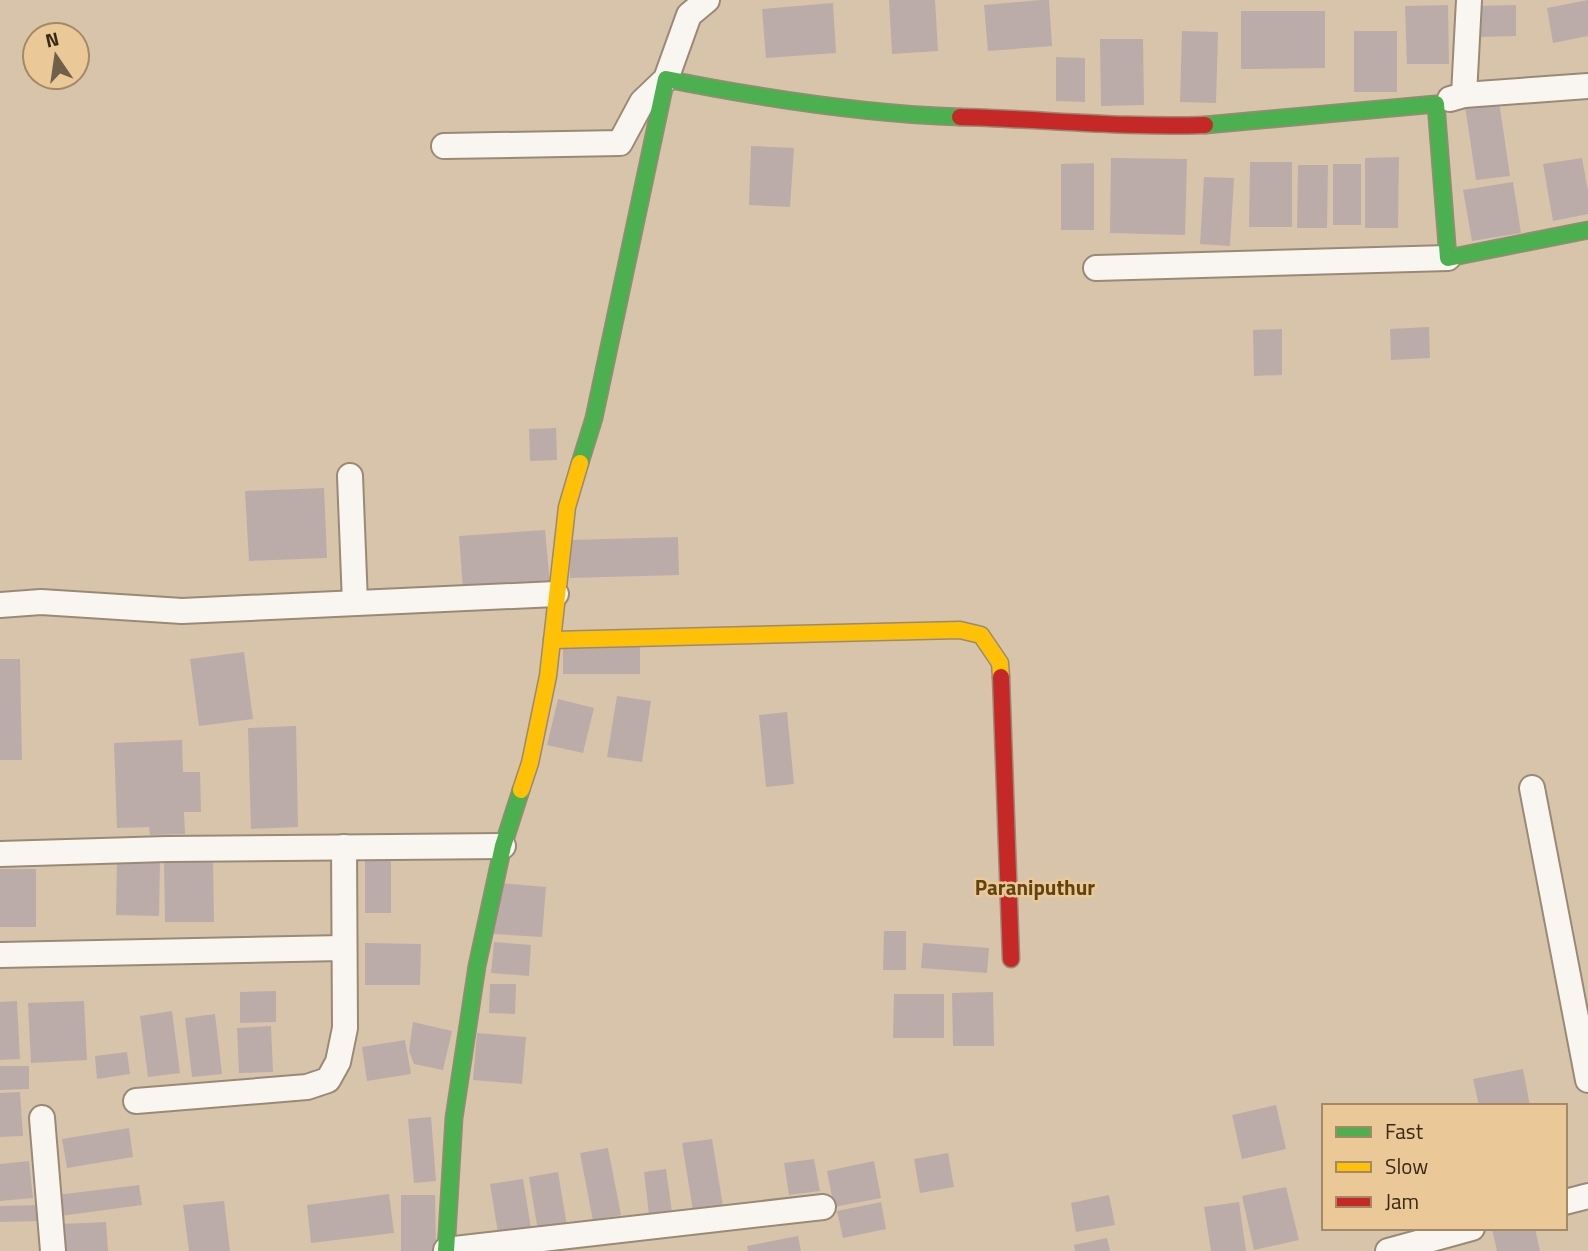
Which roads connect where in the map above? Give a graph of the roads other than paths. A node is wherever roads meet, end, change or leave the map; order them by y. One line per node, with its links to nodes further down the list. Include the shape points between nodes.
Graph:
1 (707, 0): 3 (street, via 689,15)
2 (1469, 0): 5 (street)
3 (666, 79): 6 (street, via 742,94 923,116 1143,127); 7 (street, via 642,102 620,143); 12 (street, via 594,418 567,507)
4 (1588, 86): 5 (street)
5 (1464, 95): 6 (street)
6 (1436, 104): 9 (street)
7 (444, 146)
8 (1588, 230): 9 (street)
9 (1448, 258): 10 (street)
10 (1096, 268)
11 (350, 476): 13 (street)
12 (556, 594): 13 (street); 15 (street)
13 (355, 603): 14 (street, via 182,611 41,602)
14 (0, 605)
15 (552, 640): 17 (street, via 530,763); 22 (street, via 960,630 981,635 1000,663)
16 (1532, 788): 23 (street)
17 (503, 846): 18 (street); 30 (street, via 477,966 454,1118)
18 (344, 848): 19 (street); 20 (street)
19 (0, 854)
20 (343, 948): 21 (street); 24 (street, via 345,1028 338,1062 328,1080 307,1087)
21 (0, 955)
22 (1011, 959)
23 (1588, 1080)
24 (136, 1101)
25 (42, 1118): 31 (street)
26 (1588, 1196): 27 (street)
27 (1567, 1201)
28 (823, 1207): 30 (street)
29 (1465, 1230): 32 (street)
30 (446, 1250)
31 (53, 1251)
32 (1388, 1251)

